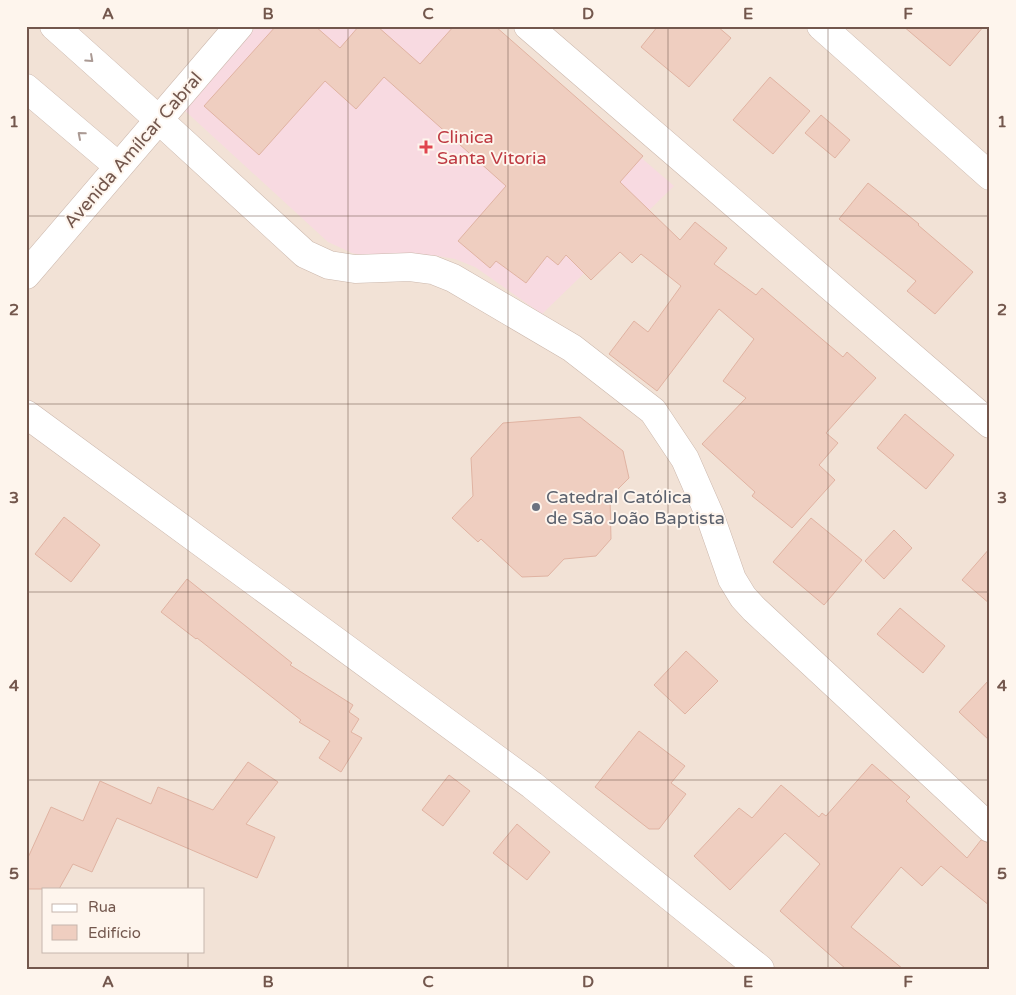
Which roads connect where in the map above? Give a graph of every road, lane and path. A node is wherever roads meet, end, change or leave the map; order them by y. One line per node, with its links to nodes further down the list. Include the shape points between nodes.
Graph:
1 (54, 26): 6 (street, one-way to 6)
2 (239, 26): 6 (street, Avenida Amílcar Cabral)
3 (528, 26): 11 (street)
4 (821, 26): 8 (street)
5 (26, 88): 7 (street, one-way to 5)
6 (159, 120): 7 (street, Avenida Amílcar Cabral); 12 (street, via 305,254 329,266 355,269 410,267 433,270 453,278 572,348 653,411 685,459 732,579 743,597)
7 (118, 166): 9 (street, Avenida Amílcar Cabral)
8 (990, 176)
9 (26, 275)
10 (26, 414): 13 (street, via 532,785)
11 (990, 424)
12 (990, 828)
13 (760, 969)

